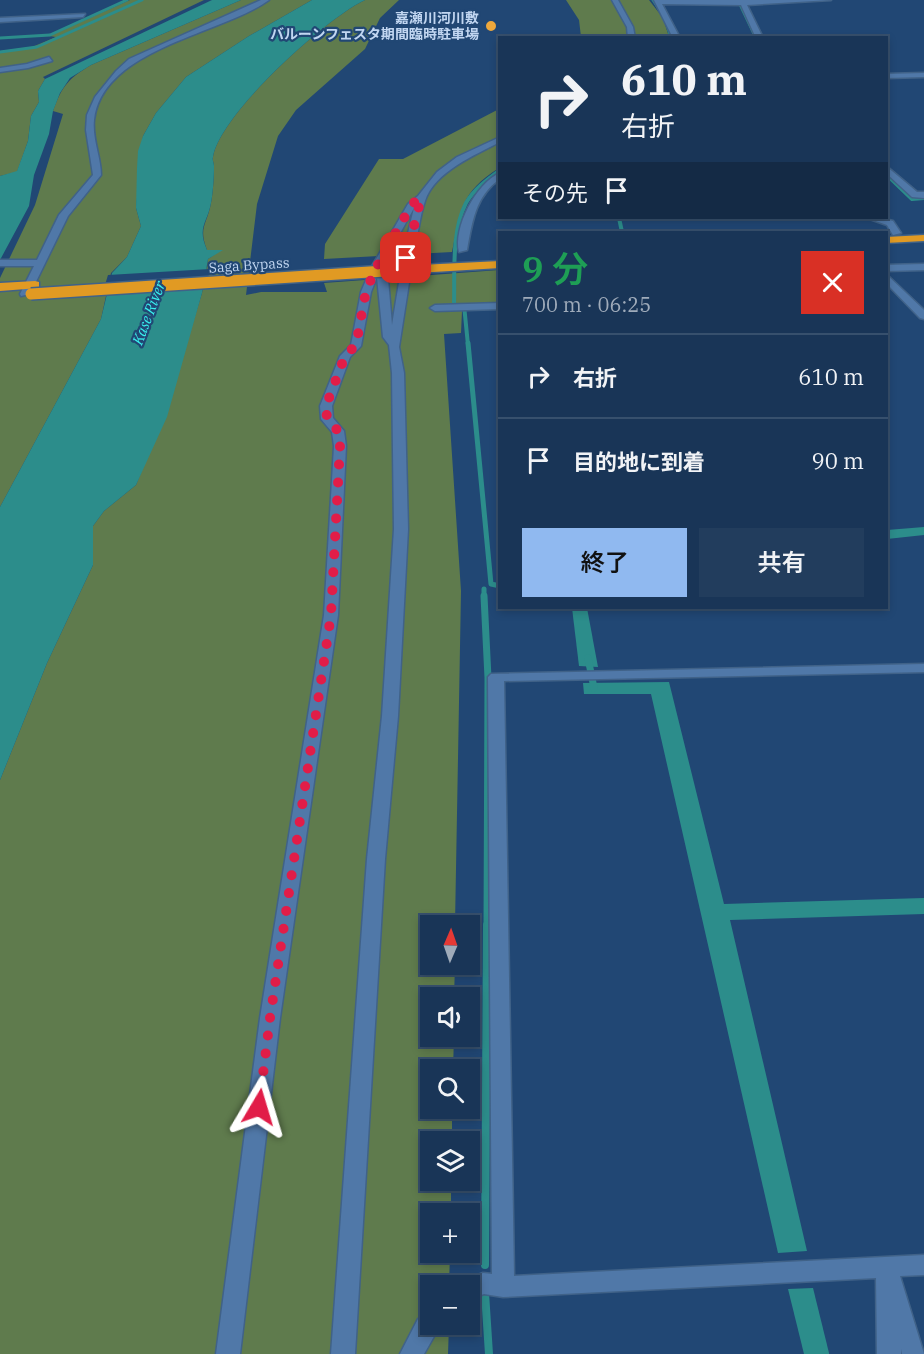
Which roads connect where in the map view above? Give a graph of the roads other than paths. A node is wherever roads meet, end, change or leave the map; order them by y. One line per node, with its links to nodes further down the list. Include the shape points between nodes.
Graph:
1 (266, 0): 26 (street, via 118,71 91,117 96,175 64,215)
2 (615, 0): 8 (street)
3 (828, 0): 5 (street)
4 (658, 1): 5 (street); 9 (street)
5 (743, 2): 10 (street)
6 (84, 15): 7 (street)
7 (0, 20)
8 (632, 36)
9 (676, 36)
10 (759, 36)
11 (49, 59): 12 (street)
12 (0, 70)
13 (924, 75): 14 (street)
14 (888, 76)
15 (498, 141): 19 (street, via 460,159 440,174)
16 (888, 170): 18 (street, via 915,195)
17 (498, 176): 24 (street, via 470,207)
18 (924, 195)
19 (421, 198): 29 (street); 31 (street, via 412,204)
20 (876, 219): 22 (street, via 890,223)
21 (924, 231): 22 (highway)
22 (890, 235): 23 (highway)
23 (924, 238)
24 (462, 250)
25 (498, 256): 29 (highway, Saga Bypass)
26 (41, 262): 27 (street); 35 (street)
27 (0, 263)
28 (498, 264): 29 (highway, Saga Bypass)
29 (406, 266): 35 (highway, Saga Bypass, bridge); 40 (street)
30 (924, 267): 32 (street)
31 (376, 268): 40 (street, via 383,279 388,337); 47 (street, via 366,291 356,345 345,356 326,406 327,419 338,431 340,446 331,615 270,1018)
32 (888, 268)
33 (888, 279): 39 (street)
34 (0, 287): 35 (highway, Saga Bypass)
35 (27, 289): 36 (highway, Saga Bypass)
36 (0, 296)
37 (498, 306): 38 (street)
38 (435, 308)
39 (924, 316)
40 (394, 347): 48 (street, via 401,529)
41 (924, 668): 45 (street, via 496,677)
42 (924, 1265): 43 (street)
43 (885, 1266): 45 (street); 50 (street); 51 (street)
44 (480, 1285): 45 (street)
45 (502, 1287)
46 (422, 1335): 49 (street)
47 (228, 1354)
48 (343, 1354)
49 (412, 1354)
50 (889, 1354)
51 (914, 1354)

